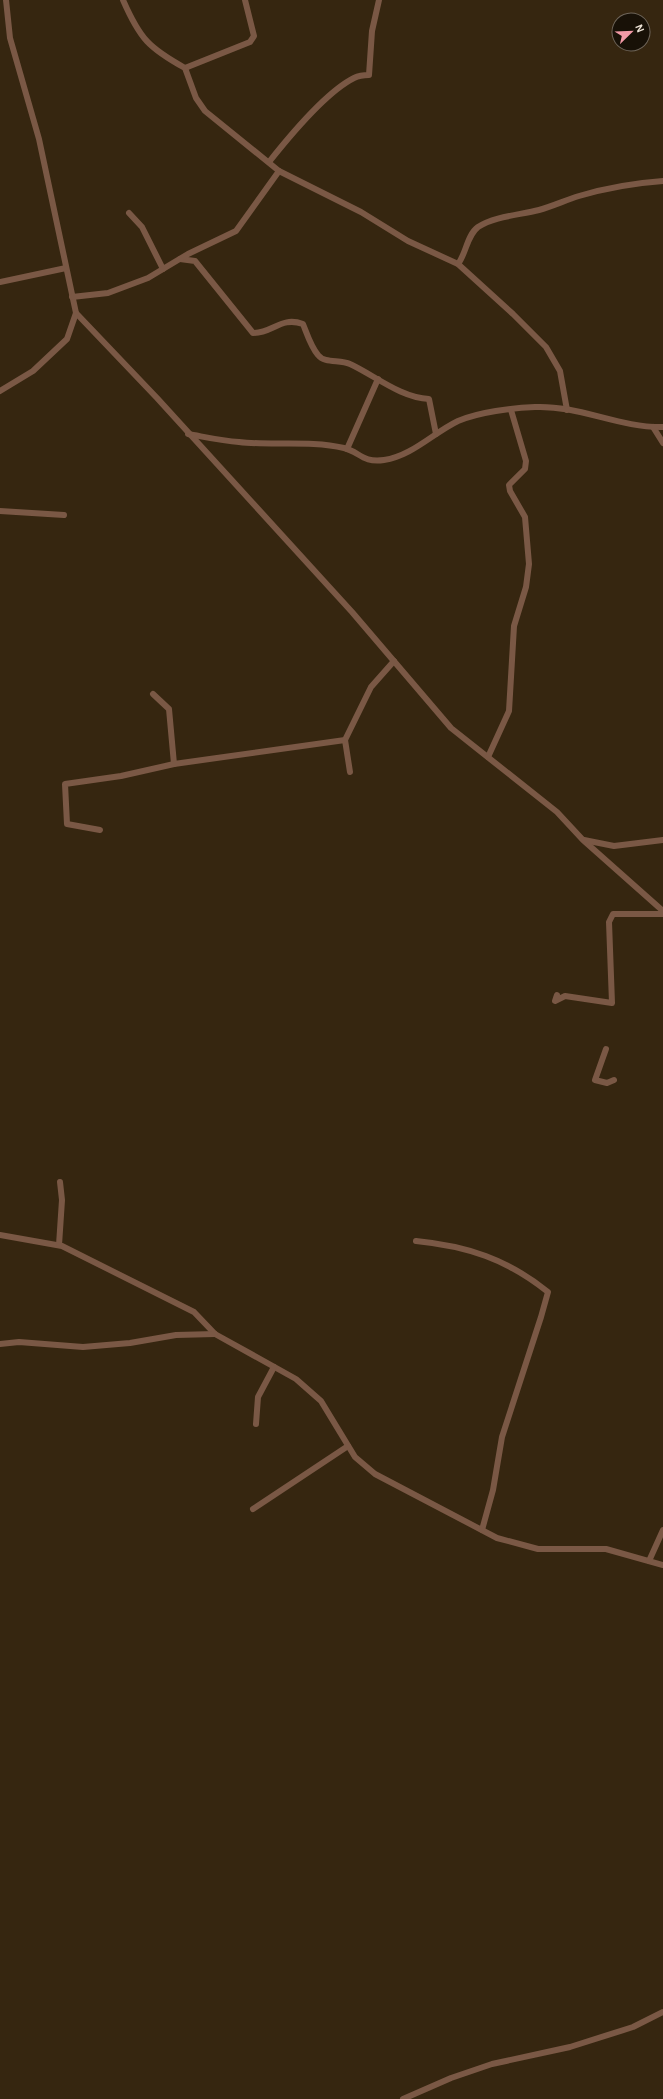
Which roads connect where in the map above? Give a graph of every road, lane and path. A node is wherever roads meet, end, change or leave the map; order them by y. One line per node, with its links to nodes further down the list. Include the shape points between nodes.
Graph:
1 (6, 0): 12 (street, via 10,38 39,139)
2 (123, 0): 5 (street, via 138,34 161,55)
3 (245, 0): 5 (street, via 254,36 250,42)
4 (379, 0): 6 (street, via 372,32 369,75 354,77 331,95 292,134)
5 (185, 68): 6 (street, via 196,98 205,111)
6 (269, 162): 7 (street)
7 (279, 171): 10 (street, via 236,231); 11 (street, via 361,212 408,241)
8 (663, 181): 11 (street, via 640,183 580,196 490,222 472,233)
9 (129, 213): 13 (street, via 142,227)
10 (180, 259): 13 (street); 17 (street, via 195,260 253,333 263,333 280,323 293,320 303,324 318,356 329,361 341,360)
11 (458, 264): 20 (street, via 546,347 560,371)
12 (66, 268): 14 (street); 15 (street)
13 (164, 269): 15 (street, via 108,293)
14 (0, 282)
15 (72, 297): 16 (street)
16 (76, 313): 18 (street, via 66,339 33,371); 23 (street)
17 (378, 379): 24 (street, via 394,388 428,399); 26 (street)
18 (0, 391)
19 (511, 410): 20 (street, via 536,407); 24 (street, via 486,413 459,421); 32 (street, via 526,461 525,469 509,485 525,517 529,564 526,587 514,626 509,711)
20 (567, 410): 21 (street)
21 (653, 427): 22 (street); 25 (street)
22 (663, 427)
23 (188, 434): 26 (street, via 239,442 317,445); 29 (street, via 347,606)
24 (436, 434): 26 (street, via 399,456 384,460 370,460)
25 (663, 443)
26 (347, 449)
27 (0, 511): 28 (street)
28 (64, 515)
29 (394, 661): 31 (street, via 371,687); 32 (street, via 451,728)
30 (153, 694): 33 (street, via 169,709)
31 (345, 740): 33 (street); 34 (street)
32 (488, 757): 36 (street, via 558,812)
33 (174, 764): 35 (street, via 121,776 65,784 67,824)
34 (350, 772)
35 (100, 830)
36 (583, 840): 37 (street, via 614,846); 38 (street)
37 (663, 840)
38 (663, 912): 39 (street, via 613,914 609,922 612,1002 565,996 555,1001)
39 (557, 995)
40 (606, 1049): 41 (street, via 595,1080 607,1083)
41 (614, 1080)
42 (60, 1182): 45 (street, via 62,1200)
43 (0, 1235): 45 (street)
44 (416, 1241): 52 (street, via 448,1244 495,1259 528,1276 548,1292 502,1437 493,1490)
45 (59, 1245): 46 (street, via 194,1312)
46 (215, 1334): 47 (street, via 176,1335 130,1343 83,1347 19,1342); 48 (street)
47 (0, 1344)
48 (274, 1367): 49 (street, via 258,1397); 50 (street, via 296,1379 321,1401)
49 (256, 1424)
50 (348, 1446): 51 (street); 52 (street, via 355,1457 375,1474)
51 (253, 1509)
52 (482, 1530): 54 (street, via 497,1538 538,1549 606,1549)
53 (663, 1530): 54 (street)
54 (649, 1561): 55 (street)
55 (663, 1565)
56 (663, 2012): 57 (street, via 633,2027 570,2047 492,2064)
57 (403, 2099)

